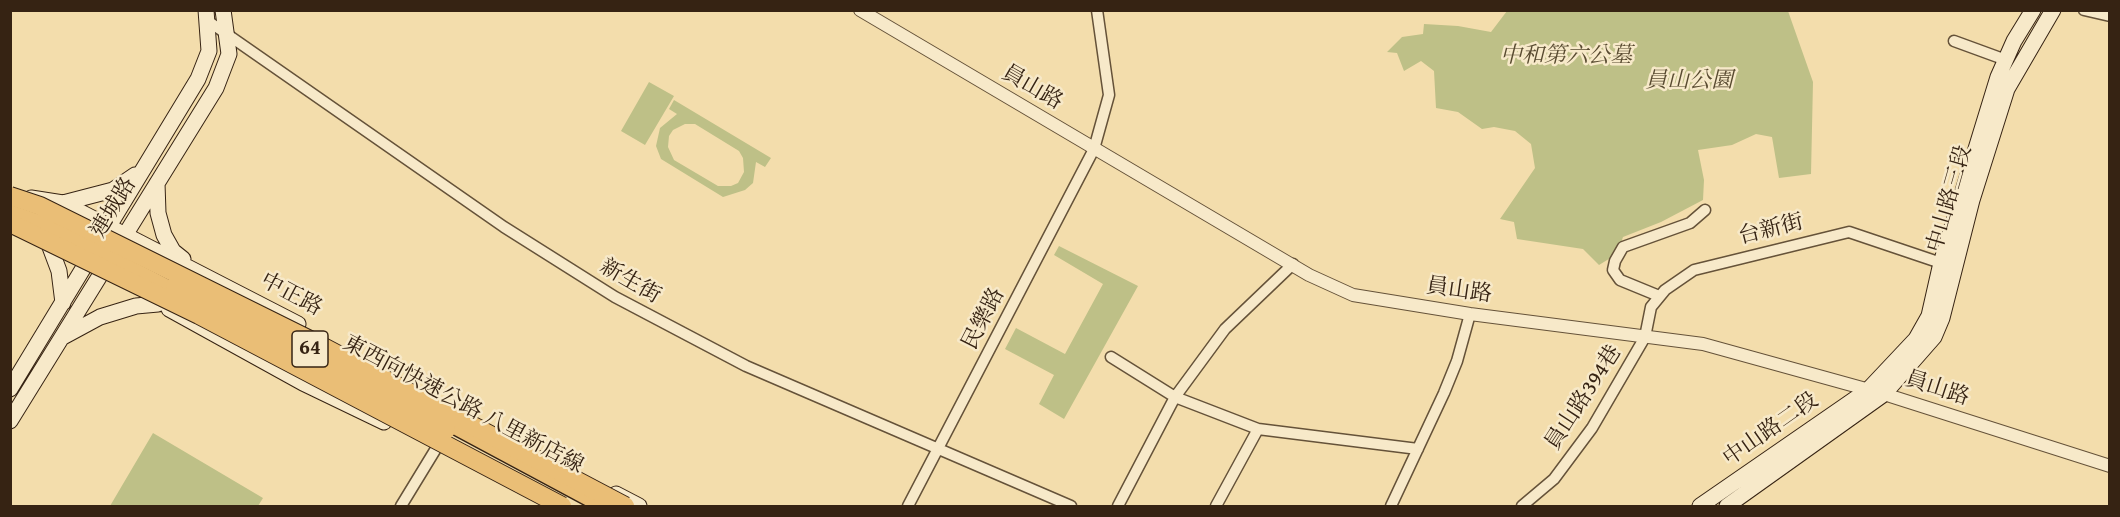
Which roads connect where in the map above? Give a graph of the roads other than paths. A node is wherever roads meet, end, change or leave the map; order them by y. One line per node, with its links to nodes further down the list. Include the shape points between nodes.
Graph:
1 (223, 10): 9 (main road, 連城路)
2 (860, 10): 12 (street, 員山路)
3 (1097, 10): 12 (street, 民樂路, via 1109,95)
4 (2033, 10): 11 (main road, 中山路三段)
5 (2053, 10): 38 (main road, 中山路三段, via 2007,89 1972,200 1942,318 1922,352)
6 (2084, 10): 8 (street)
7 (207, 16): 9 (street, 新生街); 13 (main road, 連城路, via 208,60)
8 (2109, 16)
9 (228, 38): 14 (main road, 連城路, via 229,54 216,88); 44 (street, 新生街, via 504,227 615,297 746,366)
10 (1954, 41): 11 (street)
11 (2006, 60): 25 (main road, 中山路三段)
12 (1094, 149): 26 (street, 員山路); 44 (street, 民樂路)
13 (147, 162): 17 (main road, via 128,182 113,190); 20 (main road, 連城路)
14 (157, 182): 22 (main road, 連城路); 28 (main road, via 158,213 164,235 173,251)
15 (10, 195): 17 (main road, 中正路); 52 (highway, bridge, via 40,206 312,341)
16 (10, 202): 51 (highway, 東西向快速公路 八里新店線 / 64, bridge, via 93,235)
17 (63, 203): 20 (main road, 中正路)
18 (1705, 210): 29 (street, via 1690,223 1623,247 1615,261 1612,270 1620,280)
19 (11, 221): 23 (main road); 24 (main road, via 55,239); 49 (highway, bridge, via 199,315); 50 (highway, 東西向快速公路 八里新店線 / 64, bridge, via 48,226 86,245)
20 (105, 231): 22 (main road, 中正路); 24 (main road, 連城路)
21 (79, 236): 42 (highway, bridge)
22 (122, 239): 27 (main road, 連城路); 28 (main road, 中正路, via 159,251)
23 (50, 247): 24 (main road); 30 (main road, via 59,271)
24 (88, 260): 27 (main road); 30 (main road, 連城路)
25 (1941, 263): 29 (street, 台新街, via 1849,231 1694,270); 37 (main road, 中山路三段, via 1929,316 1916,339)
26 (1293, 264): 32 (street, 員山路, via 1353,295); 39 (street, via 1225,329)
27 (104, 268): 31 (main road); 34 (main road, 連城路)
28 (196, 271): 53 (main road, 中正路)
29 (1659, 296): 33 (street, via 1651,307)
30 (63, 303): 36 (main road, 連城路)
31 (158, 304): 34 (main road, via 100,317); 43 (main road, via 303,382)
32 (1470, 314): 33 (street, 員山路); 45 (street, via 1457,361)
33 (1645, 337): 37 (street, 員山路, via 1703,344); 59 (street, 員山路394巷, via 1592,428 1554,478)
34 (61, 339): 40 (main road, 連城路)
35 (1111, 357): 39 (street)
36 (10, 389)
37 (1868, 390): 38 (street, 員山路); 60 (main road, 中山路二段)
38 (1884, 394): 46 (street, 員山路); 61 (main road, 中山路二段)
39 (1175, 397): 41 (street); 56 (street)
40 (10, 421)
41 (1258, 429): 45 (street); 57 (street)
42 (446, 430)
43 (437, 447): 47 (street); 48 (main road)
44 (939, 448): 54 (street, 民樂路); 55 (street, 新生街)
45 (1418, 448): 58 (street)
46 (2109, 466)
47 (401, 507)
48 (548, 507)
49 (561, 507)
50 (582, 507)
51 (604, 507)
52 (625, 507)
53 (639, 507)
54 (908, 507)
55 (1071, 507)
56 (1118, 507)
57 (1216, 507)
58 (1390, 507)
59 (1522, 507)
60 (1700, 507)
61 (1727, 507)

